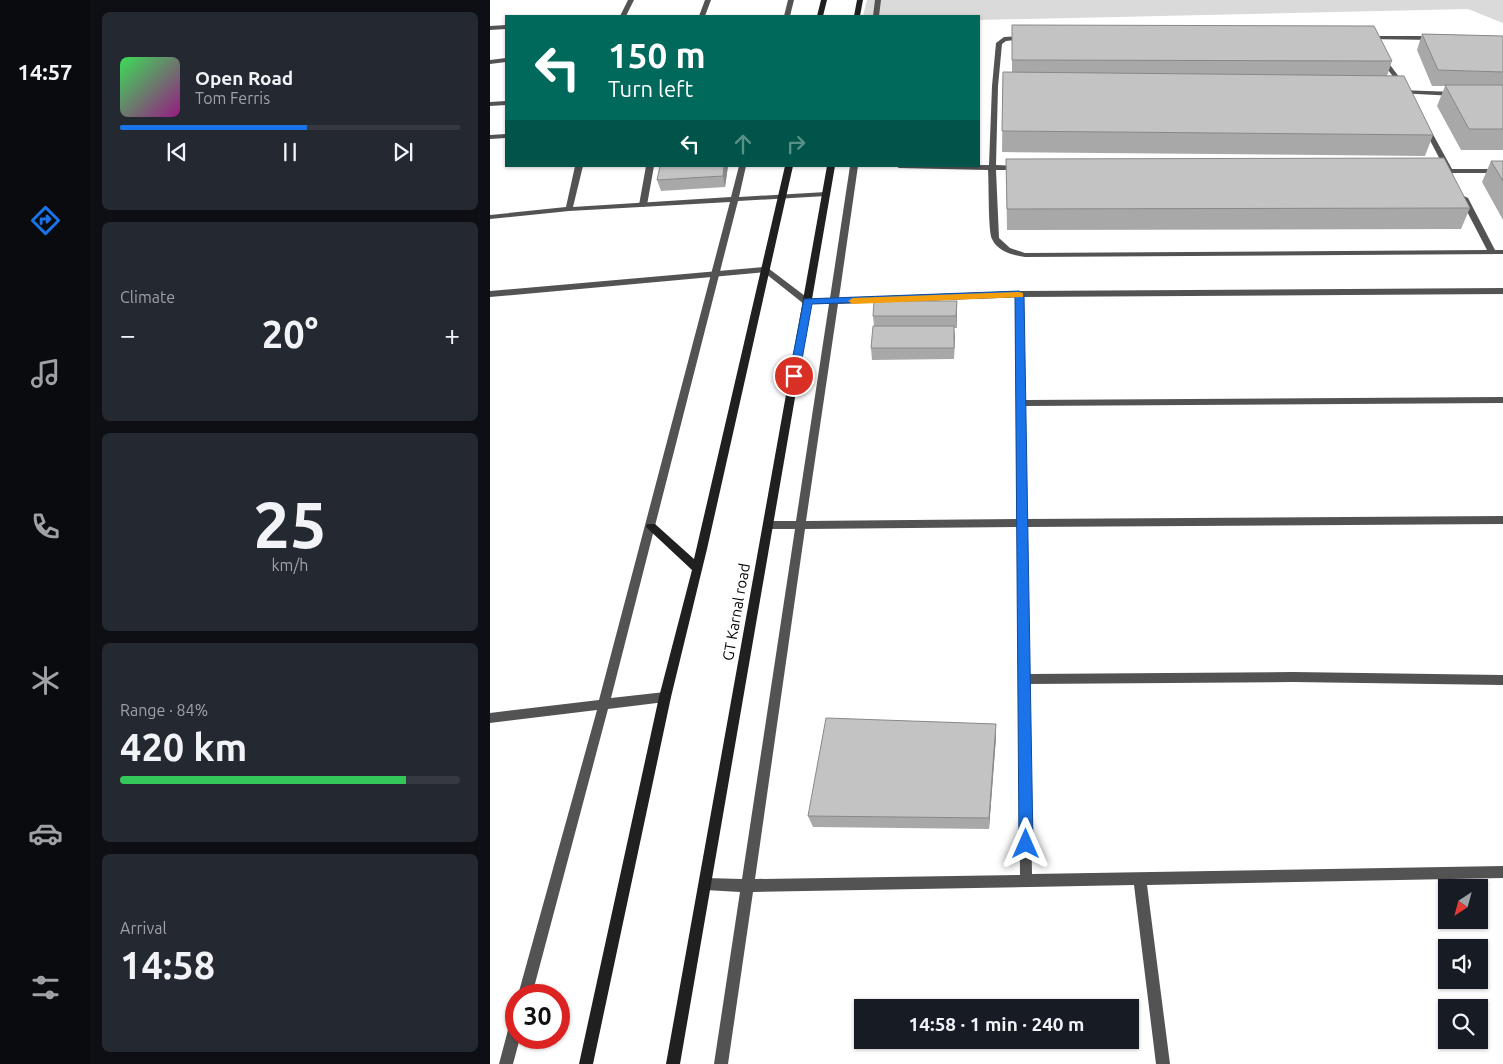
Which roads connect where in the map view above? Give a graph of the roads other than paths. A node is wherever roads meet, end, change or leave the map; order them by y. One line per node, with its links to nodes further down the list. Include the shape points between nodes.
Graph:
1 (631, 0): 7 (street)
2 (708, 0): 8 (street)
3 (792, 0): 9 (street)
4 (824, 0): 10 (main road)
5 (860, 0): 11 (main road)
6 (878, 0): 12 (street)
7 (624, 15)
8 (702, 15)
9 (786, 15)
10 (820, 15)
11 (858, 15)
12 (876, 15)
13 (505, 27): 14 (street)
14 (490, 28)
15 (1032, 38): 23 (street, via 1013,38 999,43)
16 (1357, 38): 17 (street)
17 (1366, 38): 18 (street); 19 (street)
18 (1446, 38)
19 (1372, 45)
20 (1378, 53): 26 (street)
21 (505, 60): 22 (street)
22 (490, 62)
23 (995, 86): 24 (street); 41 (street)
24 (1005, 86)
25 (1388, 91): 26 (street)
26 (1407, 92): 27 (street); 28 (street)
27 (1465, 94)
28 (1411, 100)
29 (505, 102): 30 (street)
30 (490, 104)
31 (1420, 116): 44 (street)
32 (505, 136): 33 (street)
33 (490, 137)
34 (578, 167): 52 (street)
35 (650, 167): 51 (street)
36 (742, 167): 50 (street)
37 (789, 167): 49 (main road)
38 (831, 167): 48 (main road, GT Karnal road)
39 (854, 167): 61 (street)
40 (946, 167): 41 (street)
41 (992, 168): 42 (street); 54 (street, via 995,238 1002,248 1025,255)
42 (1032, 168)
43 (1430, 171): 44 (street)
44 (1450, 171): 45 (street); 46 (street)
45 (1503, 172)
46 (1454, 179)
47 (1459, 187): 54 (street)
48 (826, 194): 49 (street); 62 (main road, GT Karnal road)
49 (783, 196): 50 (street); 56 (main road)
50 (733, 200): 51 (street); 57 (street)
51 (643, 205): 52 (street)
52 (569, 209): 53 (street)
53 (490, 217)
54 (1492, 252): 55 (street)
55 (1503, 252)
56 (765, 270): 57 (street); 62 (street); 70 (main road)
57 (715, 275): 59 (street); 69 (street)
58 (1503, 291): 60 (street)
59 (490, 294)
60 (1019, 294): 61 (street); 64 (street)
61 (835, 301): 62 (street); 68 (street)
62 (807, 302): 67 (main road, GT Karnal road)
63 (1503, 400): 64 (street)
64 (1020, 403): 66 (street)
65 (1503, 520): 66 (street)
66 (1022, 524): 68 (street); 71 (street)
67 (768, 525): 68 (street); 79 (main road, GT Karnal road)
68 (800, 525): 80 (street)
69 (651, 527): 70 (main road); 74 (street)
70 (697, 568): 73 (main road)
71 (1024, 679): 72 (street); 78 (street)
72 (1503, 680)
73 (665, 697): 74 (street); 84 (main road)
74 (604, 704): 75 (street); 81 (street)
75 (490, 718)
76 (1503, 872): 77 (street)
77 (1140, 879): 78 (street); 87 (street)
78 (1026, 881): 80 (street)
79 (705, 884): 80 (street); 85 (main road, GT Karnal road)
80 (747, 886): 86 (street)
81 (528, 984)
82 (510, 1049): 83 (street)
83 (506, 1064)
84 (586, 1064)
85 (673, 1064)
86 (721, 1064)
87 (1163, 1064)

